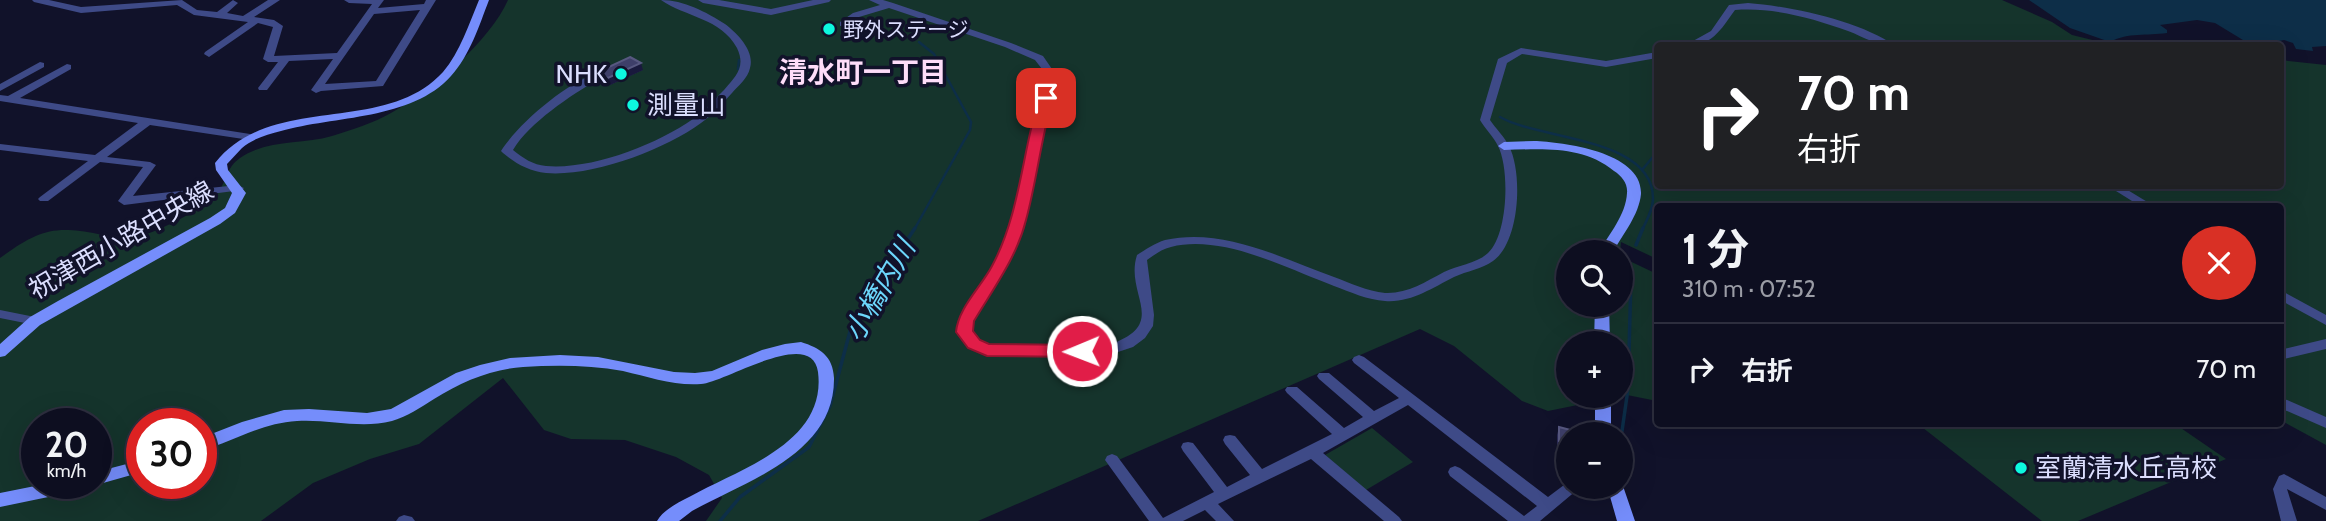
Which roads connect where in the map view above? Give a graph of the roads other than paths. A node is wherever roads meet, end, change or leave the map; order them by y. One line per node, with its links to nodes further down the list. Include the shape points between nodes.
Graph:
1 (37, 0): 10 (street, via 81,10)
2 (275, 0): 16 (street)
3 (349, 0): 4 (street)
4 (379, 0): 14 (street)
5 (484, 0): 32 (main road, 祝津西小路中央線, via 456,61 421,94 377,111 275,128)
6 (666, 0): 27 (street, via 728,29 743,53 747,63 743,74 713,110 653,145 576,168 557,170 513,158 507,151 515,138 568,92)
7 (703, 0): 8 (street, via 771,12)
8 (826, 0)
9 (874, 0): 13 (street)
10 (184, 1): 15 (street, via 194,12)
11 (233, 3): 15 (street)
12 (429, 4): 14 (street); 22 (street, via 379,84 317,89)
13 (890, 5): 18 (street); 33 (street, via 1008,45 1039,58 1047,69 1051,85 1037,128 1018,222 1000,265 965,321 965,332 974,344 987,350 1127,346 1148,326 1141,258 1154,247 1185,240 1252,252 1379,296 1404,297 1496,253 1507,234 1511,198)
14 (372, 11): 22 (street)
15 (218, 16): 16 (street)
16 (244, 20): 17 (street)
17 (255, 21): 21 (street); 24 (street, via 278,26 268,59)
18 (843, 24)
19 (1697, 42): 20 (street, via 1714,33 1732,7 1754,4 1804,14)
20 (1879, 42)
21 (209, 54)
22 (339, 56): 24 (street)
23 (1654, 56): 33 (street, via 1606,64 1534,51 1509,55 1502,61 1485,120)
24 (285, 59): 29 (street)
25 (40, 65): 28 (street)
26 (67, 67): 30 (street)
27 (595, 77)
28 (0, 88)
29 (263, 88)
30 (6, 98): 31 (street)
31 (149, 120): 32 (street); 35 (street)
32 (250, 137): 36 (main road, 祝津西小路中央線, via 221,163)
33 (1504, 146): 40 (main road, via 1586,150 1628,177 1634,188 1632,205)
34 (0, 147): 35 (street)
35 (97, 159): 36 (street, via 150,165 124,201); 38 (street)
36 (238, 188): 43 (main road, 祝津西小路中央線, via 237,201 215,221)
37 (2120, 189): 39 (street)
38 (44, 200)
39 (2143, 203)
40 (1613, 240)
41 (2284, 297): 44 (street)
42 (0, 314): 43 (street)
43 (35, 321): 46 (main road, 祝津西小路中央線)
44 (2326, 321)
45 (2326, 344): 47 (street)
46 (0, 352)
47 (2284, 354)
48 (1360, 360): 51 (street)
49 (1324, 376): 53 (street)
50 (1292, 390): 55 (street)
51 (1408, 399): 53 (street); 70 (street)
52 (2284, 404): 54 (street)
53 (1372, 417): 55 (street)
54 (2326, 423)
55 (1342, 435): 59 (street)
56 (217, 439): 71 (main road, via 281,416 360,421 391,415 497,365 582,361 682,379 708,377 783,349 817,354 826,380 823,404 802,440 759,469 700,495)
57 (1230, 440): 62 (street)
58 (1188, 447): 63 (street)
59 (1312, 452): 62 (street); 75 (street)
60 (1112, 460): 72 (street)
61 (1455, 472): 76 (street)
62 (1260, 477): 63 (street)
63 (1224, 494): 68 (street)
64 (21, 496): 67 (main road)
65 (1556, 499): 70 (street)
66 (1619, 499): 78 (main road)
67 (0, 500)
68 (1207, 503): 73 (street); 74 (street)
69 (2326, 504): 79 (street, via 2284,480 2280,489)
70 (1548, 506): 77 (street)
71 (666, 521)
72 (1157, 521)
73 (1168, 521)
74 (1226, 521)
75 (1394, 521)
76 (1519, 521)
77 (1529, 521)
78 (1626, 521)
79 (2289, 521)

